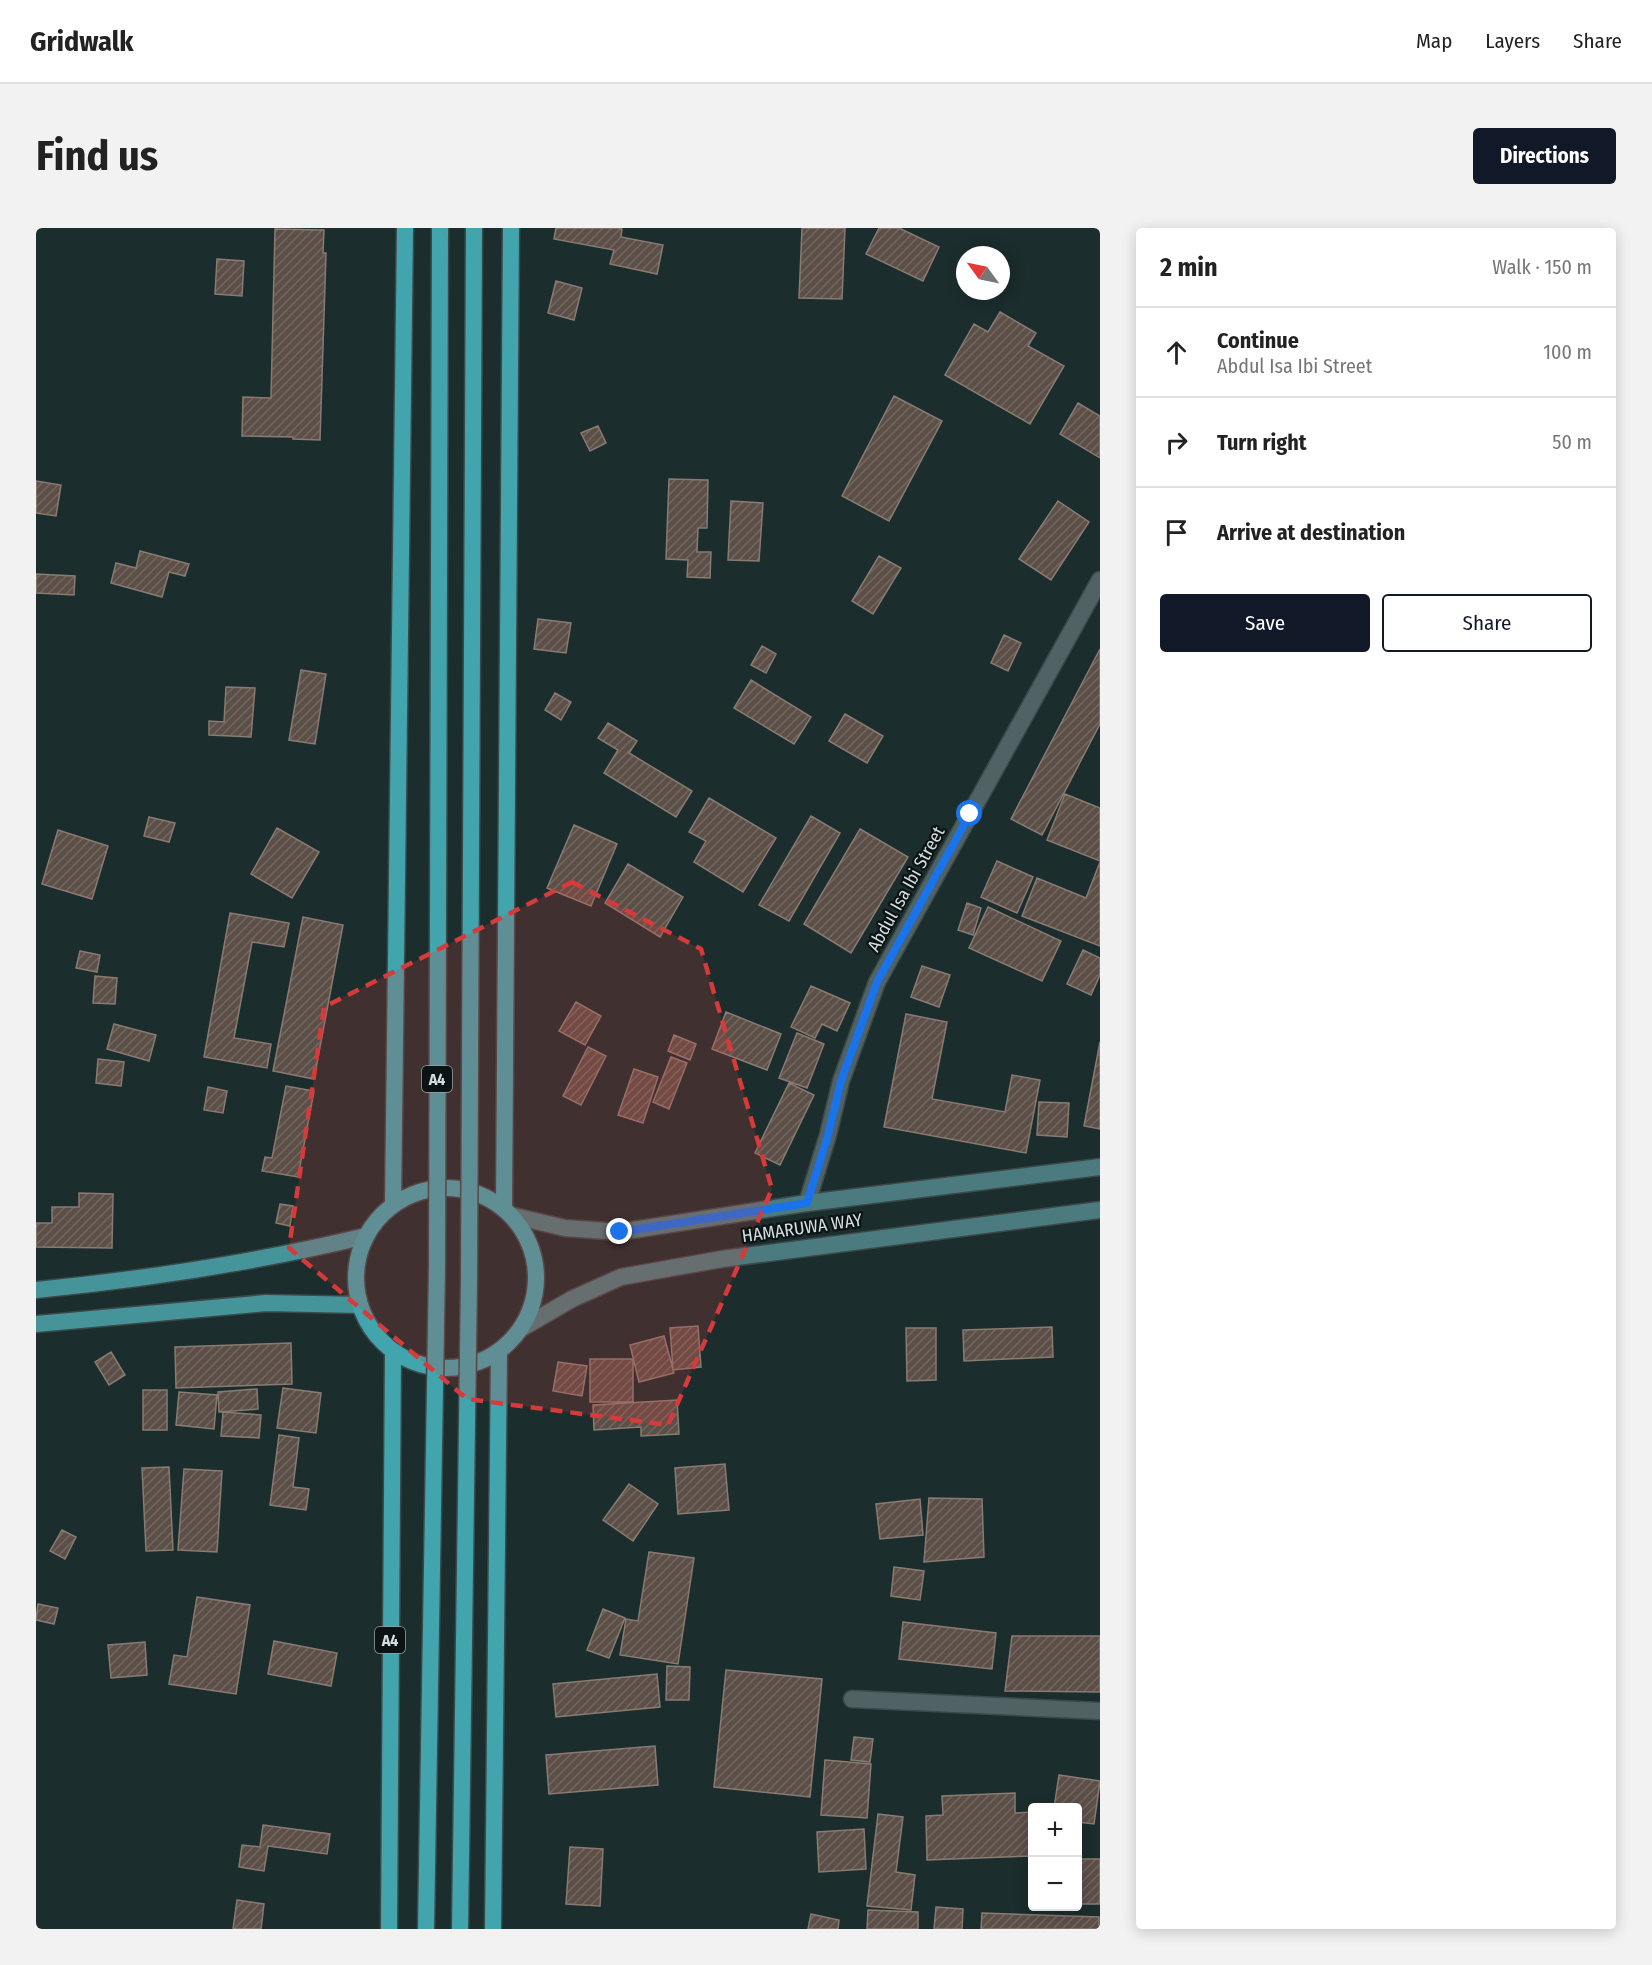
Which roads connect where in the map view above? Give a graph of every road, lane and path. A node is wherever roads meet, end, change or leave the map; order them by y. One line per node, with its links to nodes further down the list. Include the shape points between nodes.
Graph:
1 (405, 228): 9 (highway)
2 (440, 228): 22 (highway, A4, bridge, via 437,1267)
3 (474, 228): 23 (highway, A4, bridge, via 469,1279)
4 (511, 228): 11 (highway)
5 (1100, 580): 6 (street, Abdul Isa Ibi Street)
6 (1092, 604): 8 (street, Abdul Isa Ibi Street, via 877,982 841,1081)
7 (1100, 1167): 8 (main road)
8 (807, 1203): 11 (main road, via 620,1232 565,1228)
9 (393, 1204): 11 (highway, via 417,1192 444,1187 472,1190); 12 (highway)
10 (1100, 1210): 16 (main road, HAMARUWA WAY, via 722,1259 621,1277)
11 (509, 1212): 16 (highway, via 533,1251 536,1290)
12 (366, 1236): 13 (main road, via 266,1258); 14 (highway, via 356,1270)
13 (36, 1290)
14 (360, 1305): 15 (main road, via 266,1303); 17 (highway, via 373,1331)
15 (36, 1324)
16 (522, 1328): 18 (highway)
17 (393, 1351): 18 (highway, via 418,1364 446,1368 474,1364); 21 (highway, A4)
18 (499, 1351): 24 (highway)
19 (852, 1699): 20 (street)
20 (1100, 1711)
21 (388, 1929)
22 (426, 1929)
23 (460, 1929)
24 (493, 1929)

